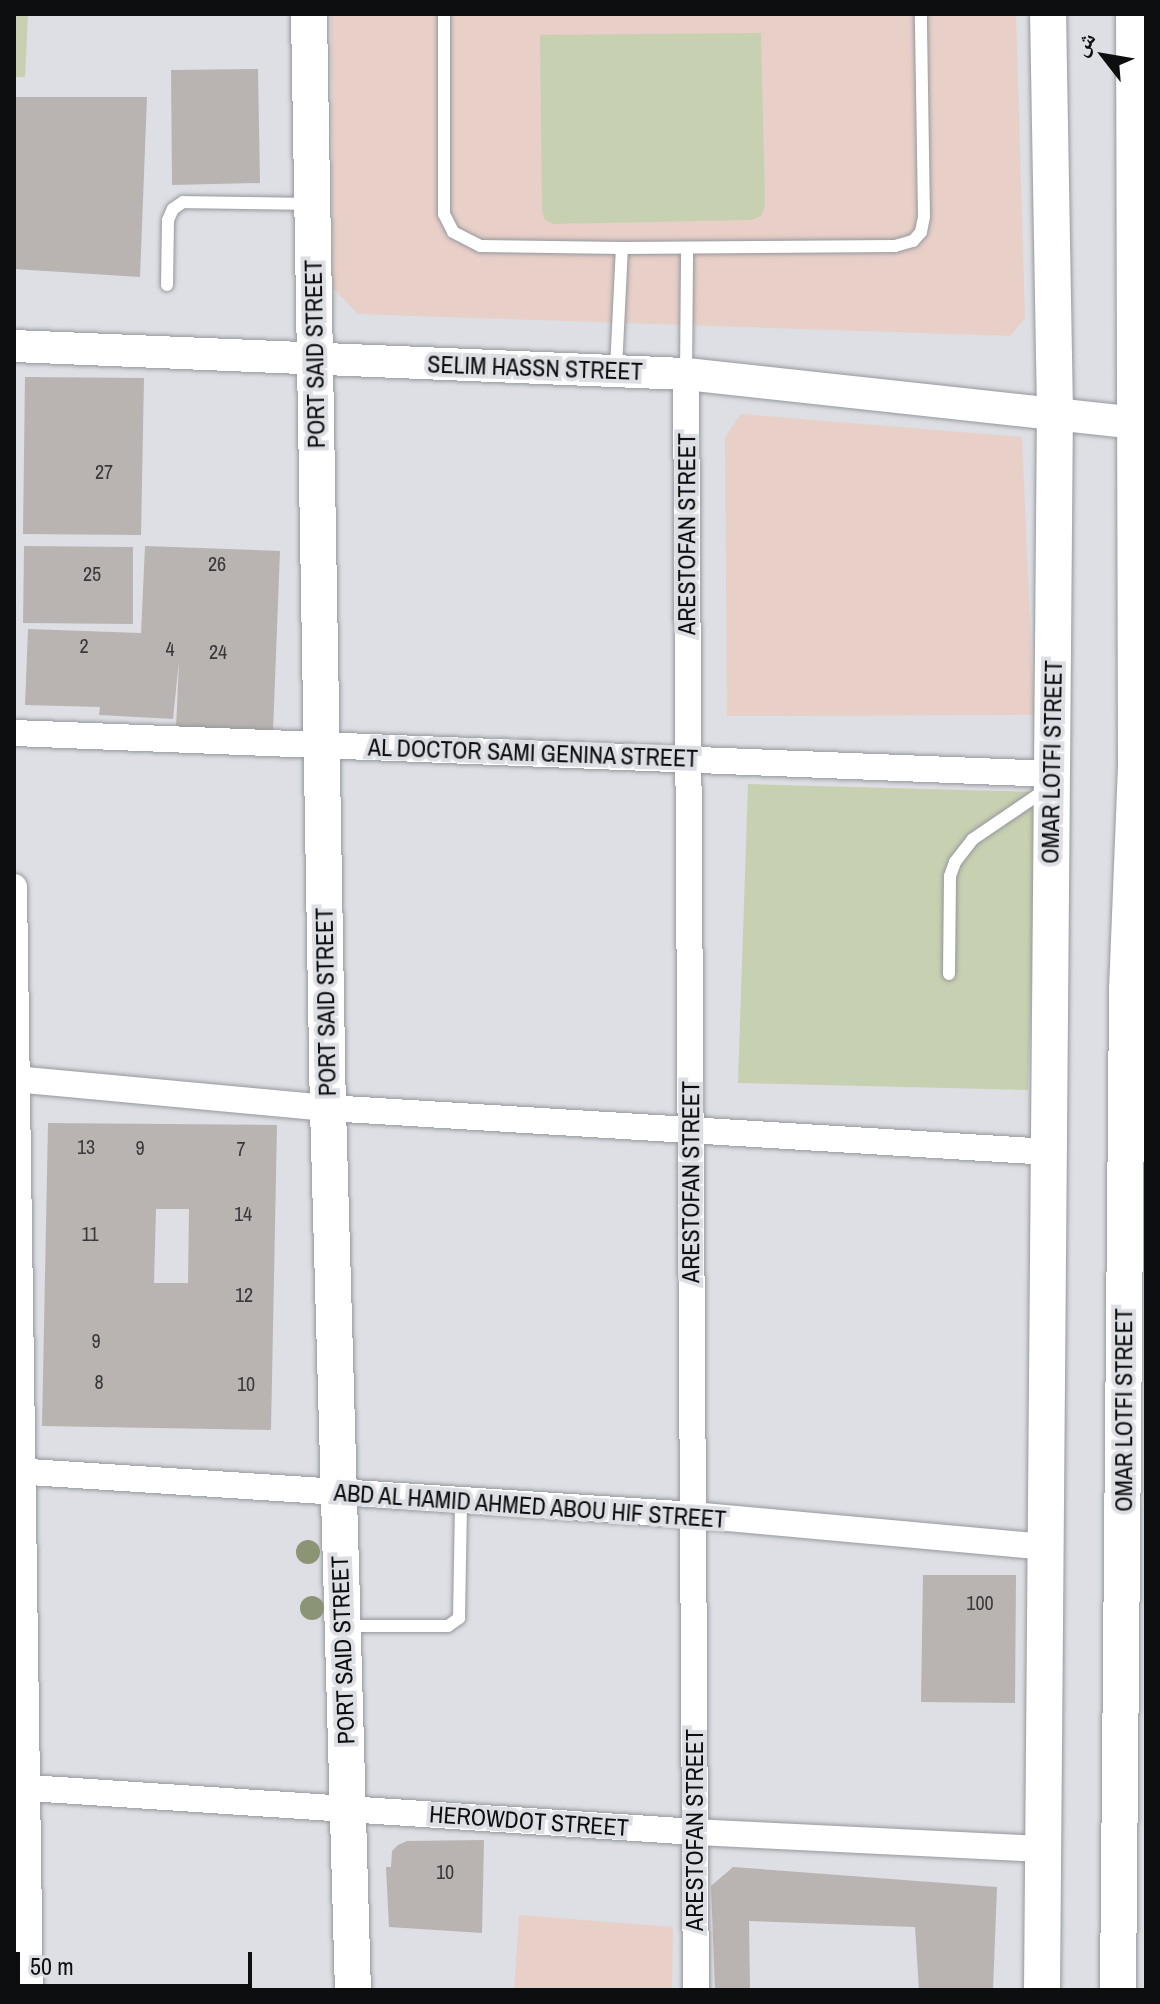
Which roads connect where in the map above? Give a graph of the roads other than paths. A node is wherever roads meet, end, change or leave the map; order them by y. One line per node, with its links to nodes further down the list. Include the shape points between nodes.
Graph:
1 (309, 14): 6 (main road, PORT SAID STREET)
2 (444, 14): 7 (lane, via 444,214 453,232 481,246)
3 (921, 14): 8 (lane, via 924,216 913,241 895,246)
4 (1048, 14): 14 (main road, OMAR LOTFI STREET)
5 (1134, 14): 15 (main road, OMAR LOTFI STREET)
6 (312, 204): 9 (lane, via 183,202 168,220); 11 (main road, PORT SAID STREET)
7 (622, 248): 8 (lane); 12 (lane)
8 (687, 248): 13 (lane)
9 (167, 285)
10 (14, 346): 11 (street, SELIM HASSN STREET)
11 (315, 359): 12 (street, SELIM HASSN STREET); 17 (main road, PORT SAID STREET)
12 (616, 371): 13 (street, SELIM HASSN STREET)
13 (686, 374): 14 (street, SELIM HASSN STREET); 18 (street, ARESTOFAN STREET)
14 (1063, 413): 15 (street, SELIM HASSN STREET); 19 (main road, OMAR LOTFI STREET)
15 (1135, 423): 31 (main road, OMAR LOTFI STREET, via 1136,765 1127,990)
16 (14, 733): 17 (street, AL DOCTOR SAMI GENINA STREET)
17 (321, 745): 18 (street, AL DOCTOR SAMI GENINA STREET); 23 (main road, PORT SAID STREET)
18 (689, 760): 19 (street, AL DOCTOR SAMI GENINA STREET); 24 (street, ARESTOFAN STREET)
19 (1051, 780): 21 (lane, via 973,839 955,862 950,876); 25 (main road, OMAR LOTFI STREET)
20 (14, 887): 22 (street)
21 (949, 974)
22 (15, 1079): 23 (street); 26 (street)
23 (328, 1108): 24 (street); 27 (main road, PORT SAID STREET)
24 (691, 1129): 25 (street); 29 (street, ARESTOFAN STREET)
25 (1049, 1152): 30 (main road, OMAR LOTFI STREET)
26 (18, 1471): 27 (street, ABD AL HAMID AHMED ABOU HIF STREET); 33 (street)
27 (338, 1494): 28 (street, ABD AL HAMID AHMED ABOU HIF STREET); 32 (main road, PORT SAID STREET)
28 (461, 1501): 29 (street, ABD AL HAMID AHMED ABOU HIF STREET); 32 (lane, via 461,1611 454,1623)
29 (694, 1515): 30 (street, ABD AL HAMID AHMED ABOU HIF STREET); 35 (street, ARESTOFAN STREET)
30 (1046, 1547): 36 (main road, OMAR LOTFI STREET)
31 (1134, 1556): 41 (main road, OMAR LOTFI STREET)
32 (342, 1626): 34 (main road, PORT SAID STREET)
33 (21, 1787): 34 (street, HEROWDOT STREET); 37 (street)
34 (347, 1809): 35 (street, HEROWDOT STREET); 38 (main road, PORT SAID STREET)
35 (695, 1832): 36 (street, HEROWDOT STREET); 39 (street, ARESTOFAN STREET)
36 (1045, 1849): 40 (main road, OMAR LOTFI STREET)
37 (30, 1990)
38 (353, 1990)
39 (696, 1990)
40 (1042, 1990)
41 (1118, 1990)

